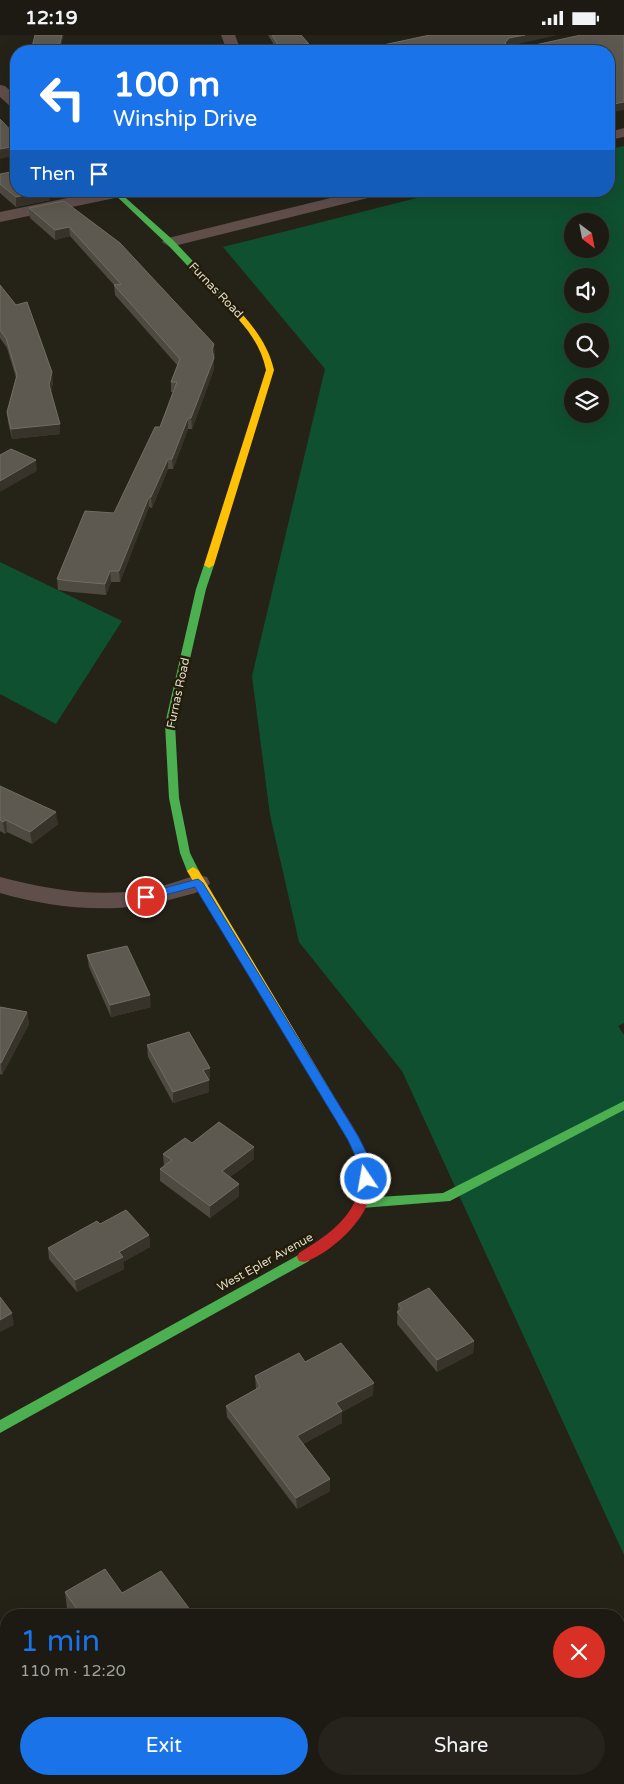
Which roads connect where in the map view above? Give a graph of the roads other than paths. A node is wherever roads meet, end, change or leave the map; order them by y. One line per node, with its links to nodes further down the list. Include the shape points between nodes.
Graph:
1 (0, 89): 2 (street)
2 (10, 98)
3 (92, 197): 6 (street)
4 (120, 197): 7 (street, Furnas Road)
5 (354, 197): 7 (street)
6 (0, 217)
7 (170, 242): 8 (street, Furnas Road, via 257,334 265,347 270,370 201,589 170,724 177,813 185,853)
8 (198, 883): 9 (street, via 159,894 104,901 63,900); 11 (street, Furnas Road, via 354,1139 365,1164 366,1193)
9 (0, 885)
10 (624, 1105): 11 (street, via 445,1198)
11 (362, 1203): 12 (street, West Epler Avenue, via 350,1225 320,1249)
12 (0, 1427)

